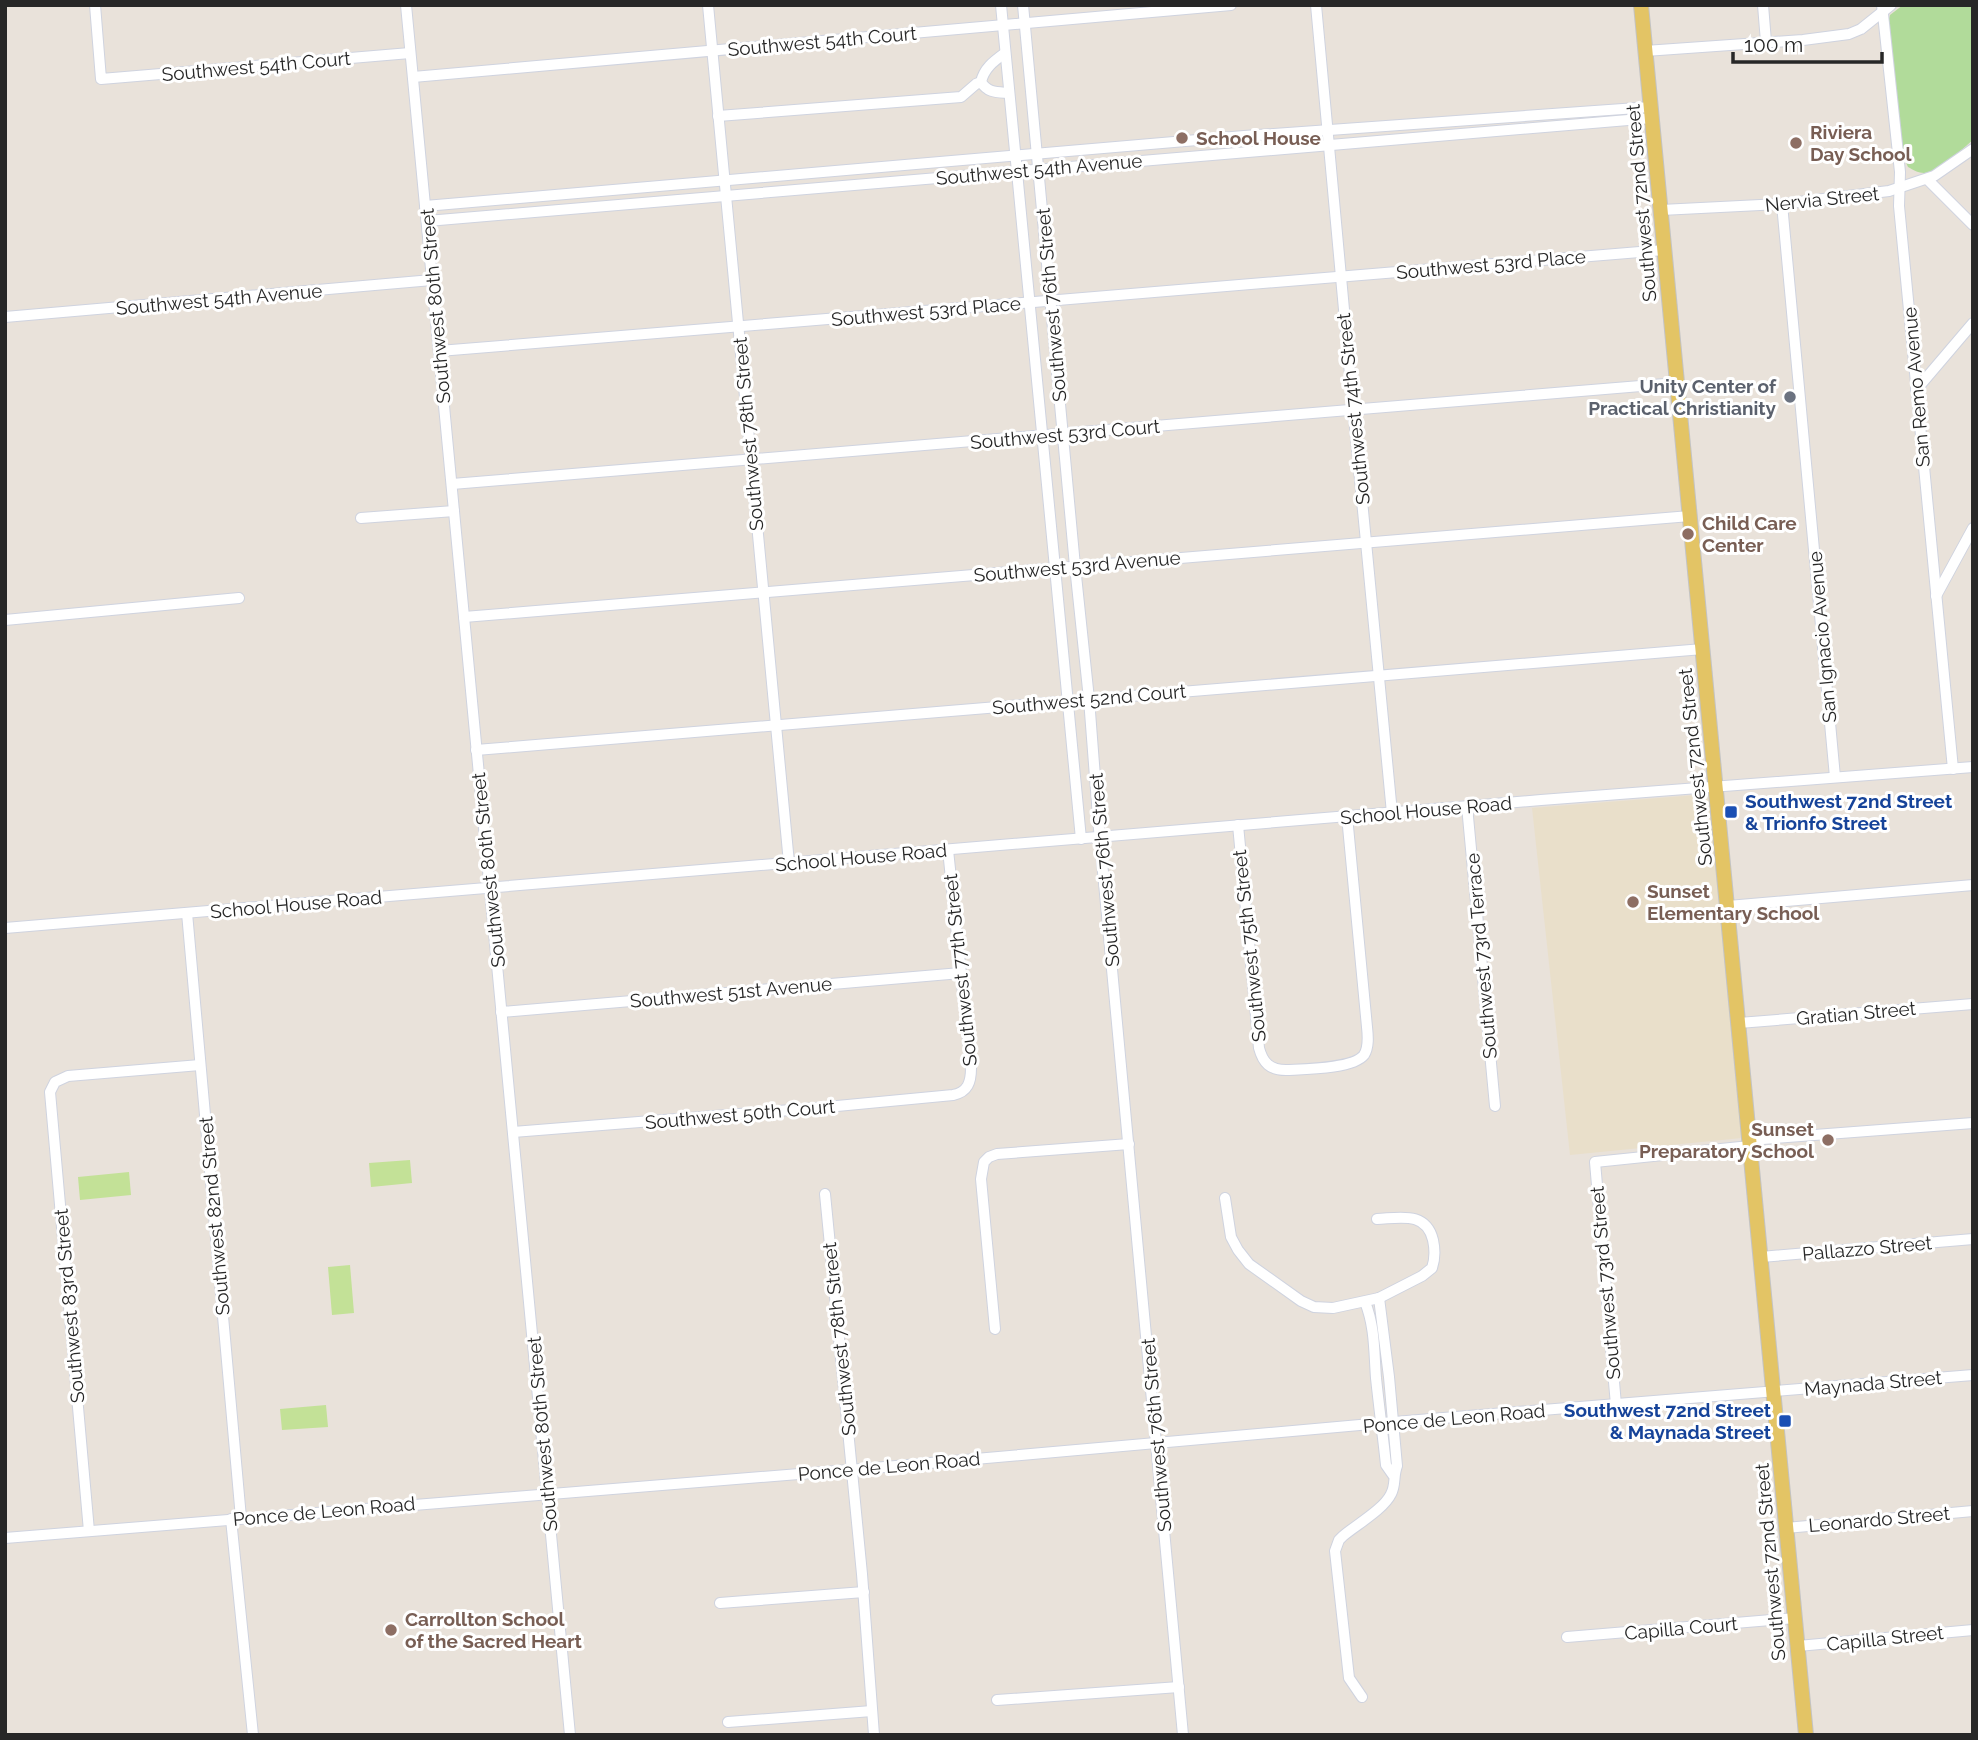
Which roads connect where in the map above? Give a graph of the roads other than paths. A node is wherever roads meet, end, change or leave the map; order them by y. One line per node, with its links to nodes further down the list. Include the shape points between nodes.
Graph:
1 (95, 5): 16 (street, Southwest 54th Court, via 101,79)
2 (406, 5): 16 (street, Southwest 80th Street)
3 (708, 5): 14 (street, Southwest 78th Street)
4 (1001, 5): 12 (street, Southwest 76th Street)
5 (1023, 5): 11 (street, Southwest 76th Street)
6 (1231, 5): 11 (street, Southwest 54th Court)
7 (1316, 5): 23 (street, Southwest 74th Street)
8 (1641, 5): 15 (main road, Southwest 72nd Street)
9 (1763, 5): 13 (street)
10 (1885, 7): 13 (street, via 1849,34); 32 (street, San Remo Avenue)
11 (1025, 23): 12 (street, Southwest 54th Court); 26 (street, Southwest 76th Street)
12 (1003, 25): 14 (street, Southwest 54th Court); 17 (street, Southwest 76th Street)
13 (1766, 42): 15 (street)
14 (712, 51): 18 (street, Southwest 54th Court); 22 (street, Southwest 78th Street)
15 (1646, 51): 21 (main road, Southwest 72nd Street)
16 (410, 53): 18 (street, Southwest 80th Street)
17 (1005, 53): 19 (street, via 991,62); 20 (street, Southwest 76th Street)
18 (413, 77): 35 (street, Southwest 80th Street)
19 (981, 82): 20 (street, via 990,92); 22 (street, via 961,97)
20 (1009, 93): 27 (street, Southwest 76th Street)
21 (1651, 113): 23 (street, Southwest 54th Avenue); 24 (street, Southwest 54th Avenue); 36 (main road, Southwest 72nd Street)
22 (718, 116): 31 (street, Southwest 78th Street)
23 (1327, 130): 24 (street, Southwest 74th Street); 26 (street, Southwest 54th Avenue)
24 (1329, 144): 28 (street, Southwest 54th Avenue); 40 (street, Southwest 74th Street)
25 (1973, 149): 30 (street, Nervia Street)
26 (1037, 154): 27 (street, Southwest 54th Avenue); 28 (street, Southwest 76th Street)
27 (1014, 156): 29 (street, Southwest 76th Street); 31 (street, Southwest 54th Avenue)
28 (1038, 170): 29 (street, Southwest 54th Avenue); 42 (street, Southwest 76th Street)
29 (1016, 171): 33 (street, Southwest 54th Avenue); 43 (street, Southwest 76th Street)
30 (1927, 179): 32 (street, Nervia Street); 38 (street)
31 (724, 181): 33 (street, Southwest 78th Street); 35 (street, Southwest 54th Avenue)
32 (1900, 189): 34 (street, Nervia Street); 49 (street, San Remo Avenue)
33 (725, 195): 37 (street, Southwest 54th Avenue); 46 (street, Southwest 78th Street)
34 (1782, 204): 36 (street, Nervia Street); 75 (street, San Ignacio Avenue)
35 (425, 205): 37 (street, Southwest 80th Street)
36 (1661, 210): 39 (main road, Southwest 72nd Street)
37 (427, 221): 41 (street, Southwest 80th Street)
38 (1973, 225)
39 (1664, 250): 40 (street, Southwest 53rd Place); 48 (main road, Southwest 72nd Street)
40 (1340, 277): 42 (street, Southwest 53rd Place); 50 (street, Southwest 74th Street)
41 (432, 280): 44 (street, Southwest 54th Avenue); 47 (street, Southwest 80th Street)
42 (1051, 301): 43 (street, Southwest 53rd Place); 51 (street, Southwest 76th Street)
43 (1029, 303): 46 (street, Southwest 53rd Place); 52 (street, Southwest 76th Street)
44 (5, 317)
45 (1973, 323): 49 (street)
46 (738, 327): 47 (street, Southwest 53rd Place); 53 (street, Southwest 78th Street)
47 (439, 351): 54 (street, Southwest 80th Street)
48 (1677, 383): 50 (street, Southwest 53rd Court); 56 (main road, Southwest 72nd Street)
49 (1916, 390): 63 (street, San Remo Avenue)
50 (1353, 410): 51 (street, Southwest 53rd Court); 59 (street, Southwest 74th Street)
51 (1063, 434): 52 (street, Southwest 53rd Court); 60 (street, Southwest 76th Street)
52 (1042, 435): 53 (street, Southwest 53rd Court); 61 (street, Southwest 76th Street)
53 (750, 459): 54 (street, Southwest 53rd Court); 62 (street, Southwest 78th Street)
54 (452, 484): 55 (street, Southwest 80th Street)
55 (454, 511): 57 (street); 65 (street, Southwest 80th Street)
56 (1690, 516): 59 (street, Southwest 53rd Avenue); 67 (main road, Southwest 72nd Street)
57 (361, 517)
58 (1973, 528): 63 (street)
59 (1367, 543): 60 (street, Southwest 53rd Avenue); 68 (street, Southwest 74th Street)
60 (1075, 566): 61 (street, Southwest 53rd Avenue); 69 (street, Southwest 76th Street)
61 (1055, 567): 62 (street, Southwest 53rd Avenue); 70 (street, Southwest 76th Street)
62 (763, 592): 65 (street, Southwest 53rd Avenue); 71 (street, Southwest 78th Street)
63 (1936, 597): 74 (street, San Remo Avenue)
64 (239, 598): 66 (street)
65 (464, 617): 72 (street, Southwest 80th Street)
66 (5, 620)
67 (1703, 649): 68 (street, Southwest 52nd Court); 76 (main road, Southwest 72nd Street)
68 (1380, 675): 69 (street, Southwest 52nd Court); 78 (street, Southwest 74th Street)
69 (1089, 699): 70 (street, Southwest 52nd Court); 81 (street, Southwest 76th Street)
70 (1066, 701): 71 (street, Southwest 52nd Court); 82 (street, Southwest 76th Street)
71 (775, 724): 72 (street, Southwest 52nd Court); 84 (street, Southwest 78th Street)
72 (476, 750): 86 (street, Southwest 80th Street)
73 (1973, 767): 74 (street, School House Road)
74 (1953, 769): 75 (street, School House Road)
75 (1835, 777): 76 (street, School House Road)
76 (1716, 786): 77 (street, School House Road); 87 (main road, Southwest 72nd Street)
77 (1467, 806): 78 (street, School House Road); 96 (street, Southwest 73rd Terrace)
78 (1392, 813): 79 (street, School House Road)
79 (1347, 816): 80 (street, School House Road); 80 (street, Southwest 75th Street, via 1366,1051 1352,1063 1286,1070 1267,1064 1260,1053)
80 (1238, 825): 81 (street, School House Road)
81 (1100, 837): 82 (street, School House Road); 99 (street, Southwest 76th Street)
82 (1081, 839): 83 (street, School House Road)
83 (948, 850): 84 (street, School House Road); 90 (street, Southwest 77th Street)
84 (789, 863): 86 (street, School House Road)
85 (1973, 885): 87 (street)
86 (490, 887): 88 (street, School House Road); 92 (street, Southwest 80th Street)
87 (1728, 906): 93 (main road, Southwest 72nd Street)
88 (187, 913): 89 (street, School House Road); 94 (street, Southwest 82nd Street)
89 (5, 928)
90 (961, 973): 92 (street, Southwest 51st Avenue); 95 (street, Southwest 77th Street, via 971,1068)
91 (1973, 1004): 93 (street, Gratian Street)
92 (502, 1012): 98 (street, Southwest 80th Street)
93 (1739, 1023): 100 (main road, Southwest 72nd Street)
94 (200, 1065): 121 (street, Southwest 82nd Street); 123 (street, Southwest 83rd Street, via 71,1075 55,1082 50,1095)
95 (966, 1089): 98 (street, Southwest 50th Court, via 953,1095)
96 (1495, 1105)
97 (1973, 1122): 100 (street)
98 (513, 1132): 119 (street, Southwest 80th Street)
99 (1129, 1143): 108 (street, via 997,1154 984,1162 981,1179); 117 (street, Southwest 76th Street)
100 (1750, 1143): 105 (main road, Southwest 72nd Street); 115 (street, Southwest 73rd Street, via 1595,1162)
101 (825, 1194): 118 (street, Southwest 78th Street)
102 (1225, 1198): 107 (street, via 1229,1231 1254,1269 1318,1308)
103 (1377, 1219): 106 (street, via 1421,1220 1433,1242 1434,1261 1431,1270)
104 (1973, 1239): 105 (street, Pallazzo Street)
105 (1761, 1257): 114 (main road, Southwest 72nd Street)
106 (1379, 1298): 107 (street); 109 (street)
107 (1365, 1302): 109 (street)
108 (995, 1329)
109 (1379, 1339): 110 (street)
110 (1382, 1368): 112 (street); 113 (street)
111 (1973, 1375): 114 (street, Maynada Street)
112 (1390, 1390): 113 (street); 116 (street)
113 (1378, 1391): 116 (street)
114 (1773, 1392): 115 (street, Ponce de Leon Road); 122 (main road, Southwest 72nd Street)
115 (1616, 1405): 116 (street, Ponce de Leon Road)
116 (1387, 1423): 117 (street, Ponce de Leon Road); 132 (street, via 1397,1466 1393,1489 1389,1498 1343,1536 1335,1551 1349,1678)
117 (1156, 1443): 118 (street, Ponce de Leon Road); 131 (street, Southwest 76th Street)
118 (852, 1469): 119 (street, Ponce de Leon Road); 125 (street, Southwest 78th Street)
119 (547, 1493): 121 (street, Ponce de Leon Road); 137 (street, Southwest 80th Street)
120 (1973, 1511): 122 (street, Leonardo Street)
121 (236, 1519): 123 (street, Ponce de Leon Road); 136 (street, Southwest 82nd Street)
122 (1786, 1528): 127 (main road, Southwest 72nd Street)
123 (89, 1531): 124 (street, Ponce de Leon Road)
124 (5, 1538)
125 (864, 1592): 126 (street); 134 (street, Southwest 78th Street)
126 (720, 1603)
127 (1795, 1618): 129 (street, Capilla Court); 130 (main road, Southwest 72nd Street)
128 (1973, 1630): 130 (street, Capilla Street)
129 (1567, 1637)
130 (1798, 1646): 140 (main road, Southwest 72nd Street)
131 (1179, 1687): 133 (street); 139 (street, Southwest 76th Street)
132 (1362, 1697)
133 (997, 1700)
134 (872, 1711): 135 (street); 138 (street, Southwest 78th Street)
135 (728, 1722)
136 (253, 1735)
137 (570, 1735)
138 (874, 1735)
139 (1183, 1735)
140 (1806, 1735)

